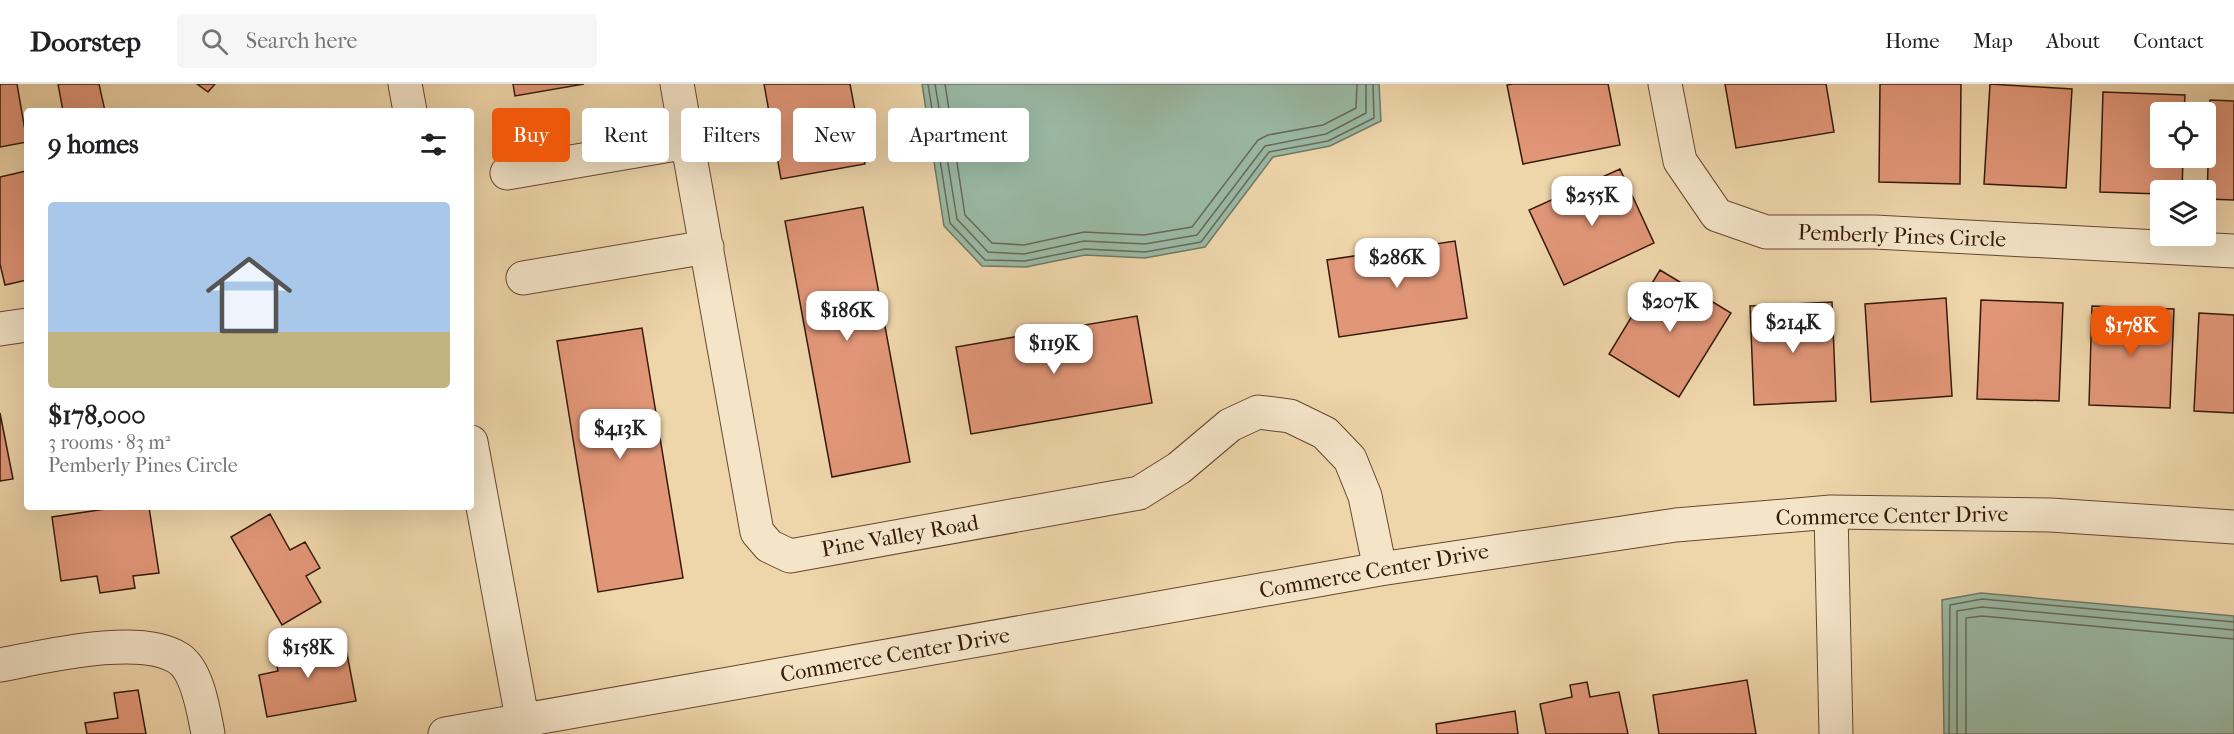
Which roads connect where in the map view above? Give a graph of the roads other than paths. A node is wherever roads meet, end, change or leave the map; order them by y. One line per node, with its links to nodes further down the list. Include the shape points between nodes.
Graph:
1 (405, 84): 4 (street)
2 (677, 84): 5 (street, Pine Valley Road)
3 (1665, 84): 10 (street, Pemberly Pines Circle, via 1680,161 1717,215 1766,232 1875,232)
4 (409, 108)
5 (682, 108)
6 (681, 143): 8 (street)
7 (692, 162): 9 (street, Pine Valley Road)
8 (507, 173)
9 (707, 247): 11 (street); 17 (street, Pine Valley Road, via 757,532 769,546 790,556 1139,493 1179,468 1230,425 1258,412 1290,417 1325,433 1350,459 1365,496)
10 (2234, 251)
11 (523, 278)
12 (24, 325): 13 (street)
13 (0, 329)
14 (474, 458): 19 (street)
15 (1831, 512): 16 (street, Commerce Center Drive, via 2050,515); 17 (street, Commerce Center Drive, via 1676,525); 22 (street)
16 (2234, 527)
17 (1380, 569): 19 (street, Commerce Center Drive)
18 (0, 665): 20 (street, via 91,648 153,649 180,658 199,687)
19 (524, 727): 21 (street, Commerce Center Drive)
20 (208, 734)
21 (446, 734)
22 (1836, 734)

